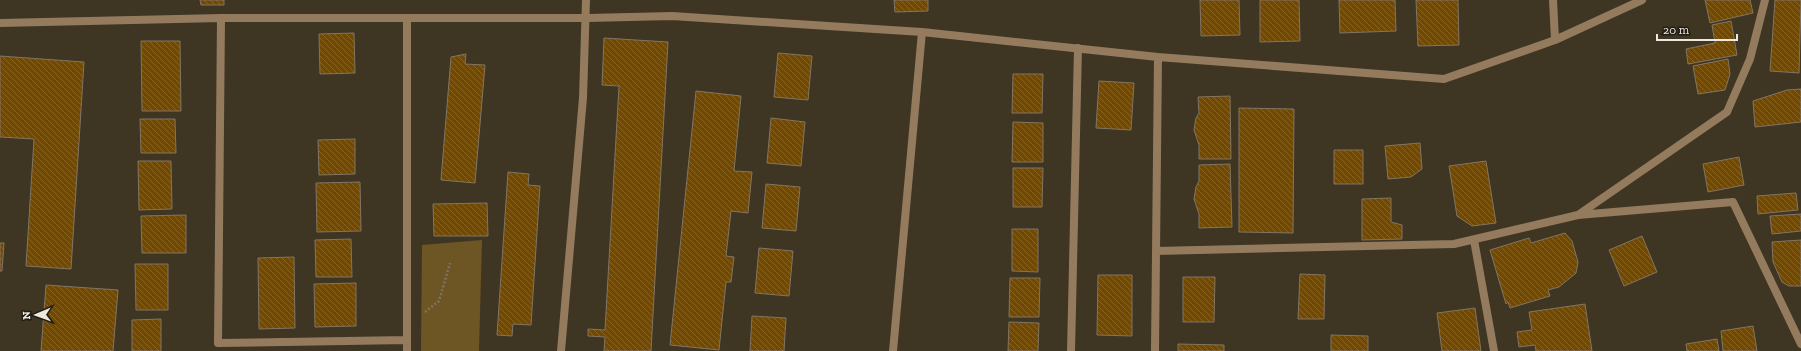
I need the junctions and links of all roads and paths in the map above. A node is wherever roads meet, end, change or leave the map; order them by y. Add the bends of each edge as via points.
1 (586, 0) edge
2 (1553, 0) edge
3 (1642, 0) edge
4 (1765, 0) edge
5 (221, 18) junction
6 (587, 18) junction
7 (407, 19) junction
8 (0, 23) edge
9 (922, 32) junction
10 (1555, 40) junction
11 (1078, 48) junction
12 (1158, 57) junction
13 (1578, 215) junction
14 (1474, 240) junction
15 (1156, 251) junction
16 (450, 263) dead end
17 (407, 315) junction
18 (407, 340) junction
19 (1801, 344) edge
20 (407, 351) edge
21 (561, 351) edge
22 (893, 351) edge
23 (1071, 351) edge
24 (1155, 351) edge
25 (1494, 351) edge

1 - 6 street
2 - 10 street
3 - 10 street
4 - 13 street via 1750,59 1727,112
5 - 7 street
5 - 8 street
5 - 18 street via 218,343
6 - 7 street
6 - 9 street via 672,16
6 - 21 street via 583,98
7 - 17 street
9 - 11 street
9 - 22 street
10 - 12 street via 1444,79
11 - 12 street
11 - 23 street
12 - 15 street
13 - 14 street
13 - 19 street via 1733,202
14 - 15 street via 1454,244
14 - 25 street
15 - 24 street
16 - 17 path via 439,301 421,315
17 - 18 street
18 - 20 street

